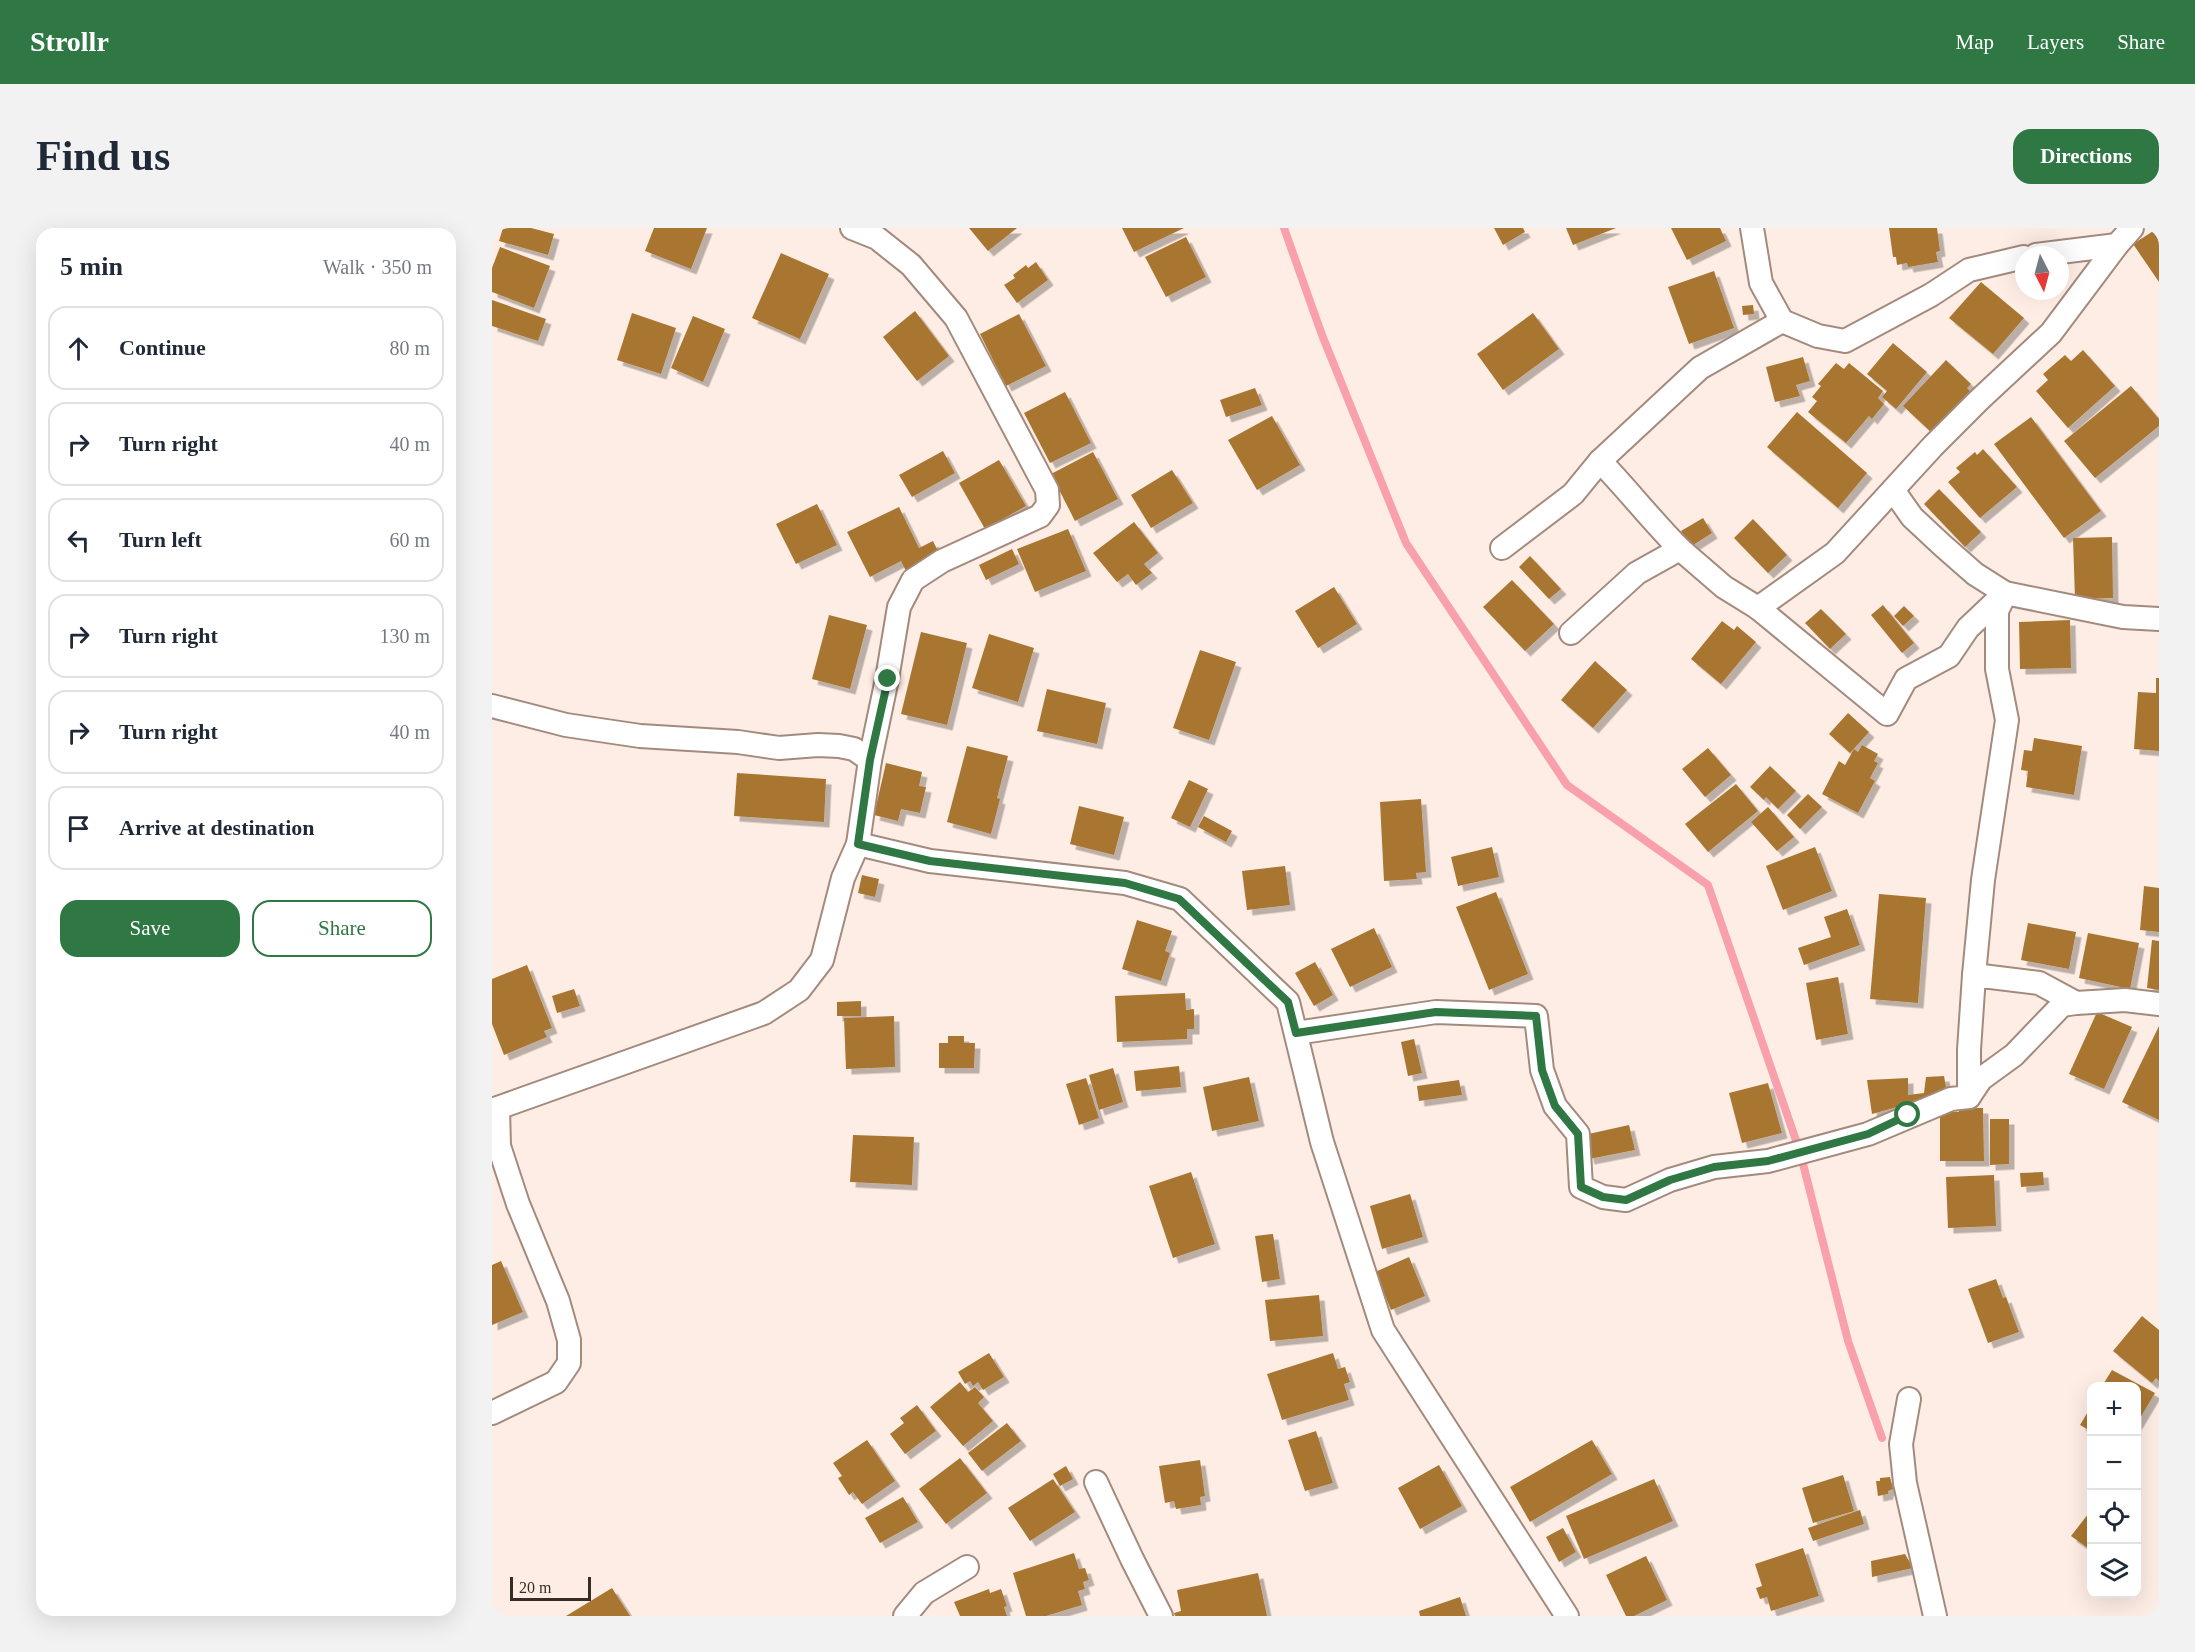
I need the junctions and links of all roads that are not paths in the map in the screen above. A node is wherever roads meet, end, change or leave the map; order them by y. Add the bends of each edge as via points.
1 (852, 228) edge
2 (1752, 228) edge
3 (2124, 236) edge
4 (2069, 248) edge
5 (2015, 259) edge
6 (1782, 321) junction
7 (1600, 461) junction
8 (1893, 490) junction
9 (1502, 548) dead end
10 (1680, 549) junction
11 (2005, 593) junction
12 (1758, 608) junction
13 (2159, 619) edge
14 (1571, 633) dead end
15 (492, 706) edge
16 (870, 760) junction
17 (858, 844) junction
18 (1974, 975) junction
19 (2076, 1003) junction
20 (2159, 1004) edge
21 (1296, 1033) junction
22 (1969, 1097) junction
23 (495, 1109) edge
24 (1909, 1399) dead end
25 (492, 1413) edge
26 (1096, 1482) dead end
27 (967, 1567) dead end
28 (905, 1616) edge
29 (1161, 1616) edge
30 (1567, 1616) edge
31 (1935, 1616) edge

1 - 16 street via 877,238 911,265 956,318 1047,490 1048,505 1040,516 1023,526 942,561 913,580 899,607
2 - 6 street via 1761,283
3 - 4 street
3 - 8 street via 2051,333 1979,400
5 - 6 street via 1968,270 1931,295 1845,341 1818,336
6 - 7 street via 1700,368
7 - 9 street via 1573,494
7 - 10 street
8 - 11 street via 1912,517 1942,545 1975,574
8 - 12 street via 1835,553
10 - 12 street via 1724,587
10 - 14 street via 1637,573
11 - 12 street via 1968,628 1949,656 1906,680 1887,714
11 - 13 street via 2123,616
11 - 18 street via 1997,611 1997,669 2007,720 1983,880
15 - 16 street via 566,725 640,736 779,748 839,746 854,749
16 - 17 street
17 - 21 street via 930,861 1125,883 1179,899 1288,1002
17 - 23 street via 843,878 822,960 799,990 764,1013
18 - 19 street via 2039,984
18 - 22 street
19 - 20 street via 2125,1000
19 - 22 street via 2062,1005 2014,1055 1981,1079
21 - 22 street via 1436,1012 1536,1016 1542,1070 1555,1106 1578,1134 1581,1187 1603,1197 1626,1200 1670,1180 1714,1167 1768,1161 1868,1134 1951,1099
21 - 30 street via 1322,1142 1383,1330
23 - 25 street via 499,1146 518,1204 558,1300 569,1340 569,1363 556,1382
24 - 31 street via 1900,1444
26 - 29 street
27 - 28 street via 924,1593

